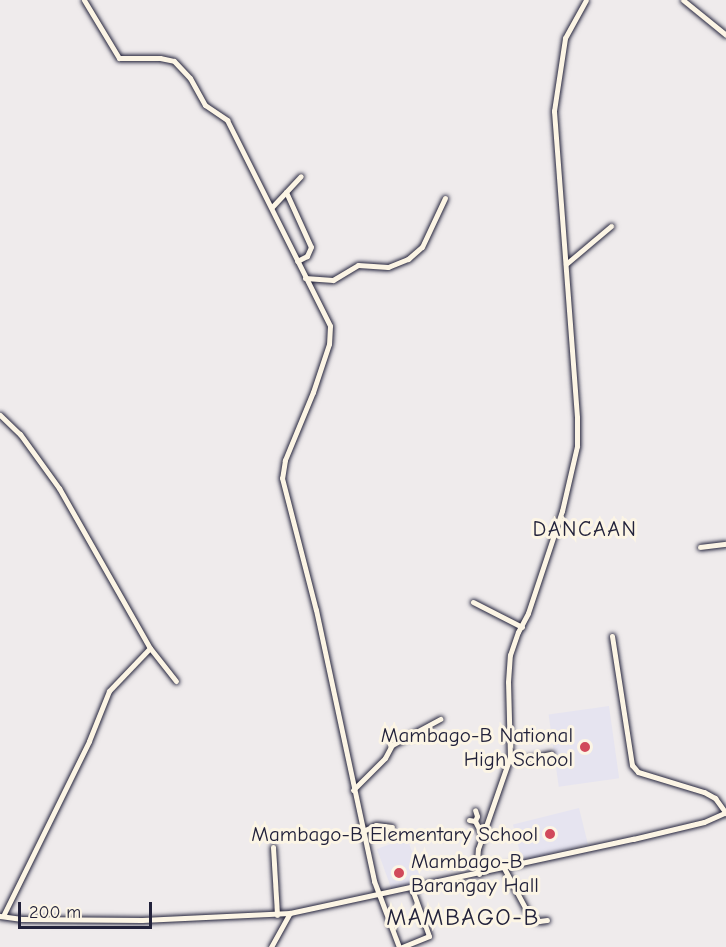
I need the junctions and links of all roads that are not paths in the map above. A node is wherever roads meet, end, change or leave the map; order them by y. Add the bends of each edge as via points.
1 (84, 0) edge
2 (586, 0) edge
3 (683, 0) edge
4 (726, 36) edge
5 (301, 176) dead end
6 (286, 192) junction
7 (445, 198) dead end
8 (272, 207) junction
9 (611, 226) dead end
10 (297, 261) junction
11 (566, 264) junction
12 (305, 278) junction
13 (0, 415) edge
14 (726, 544) edge
15 (700, 547) dead end
16 (473, 602) dead end
17 (522, 627) junction
18 (612, 636) dead end
19 (150, 648) junction
20 (176, 681) dead end
21 (436, 718) dead end
22 (551, 754) dead end
23 (510, 758) junction
24 (354, 790) junction
25 (476, 810) dead end
26 (726, 813) edge
27 (392, 827) dead end
28 (363, 831) junction
29 (482, 835) junction
30 (273, 847) dead end
31 (504, 868) junction
32 (479, 874) junction
33 (412, 889) junction
34 (379, 896) junction
35 (290, 913) junction
36 (278, 915) junction
37 (1, 916) edge
38 (547, 920) dead end
39 (271, 947) edge
40 (400, 947) edge

1 - 8 street via 119,58 167,58 180,65 205,105 227,120
2 - 11 street via 565,38 554,111
3 - 4 street
5 - 6 street
6 - 8 street
6 - 10 street via 311,247 307,256
7 - 12 street via 422,247 408,259 388,267 358,265 333,280
8 - 10 street
9 - 11 street
10 - 12 street
11 - 17 street via 577,446 562,511
12 - 24 street via 327,317 330,335 282,478 316,610
13 - 19 street via 20,434 59,488
14 - 15 street
16 - 17 street
17 - 23 street via 514,642 508,671
18 - 26 street via 632,765 638,772 704,792 715,798
19 - 20 street
19 - 37 street via 109,692 71,778
21 - 24 street via 392,745 385,758
22 - 23 street
23 - 29 street
24 - 28 street
25 - 29 street via 472,821
26 - 31 street via 690,826
27 - 28 street via 378,825
28 - 34 street
29 - 32 street via 477,855
30 - 36 street
31 - 32 street
31 - 38 street via 530,917
32 - 33 street
33 - 34 street
33 - 40 street via 429,936
34 - 35 street
34 - 40 street
35 - 36 street
35 - 39 street
36 - 37 street via 142,920

